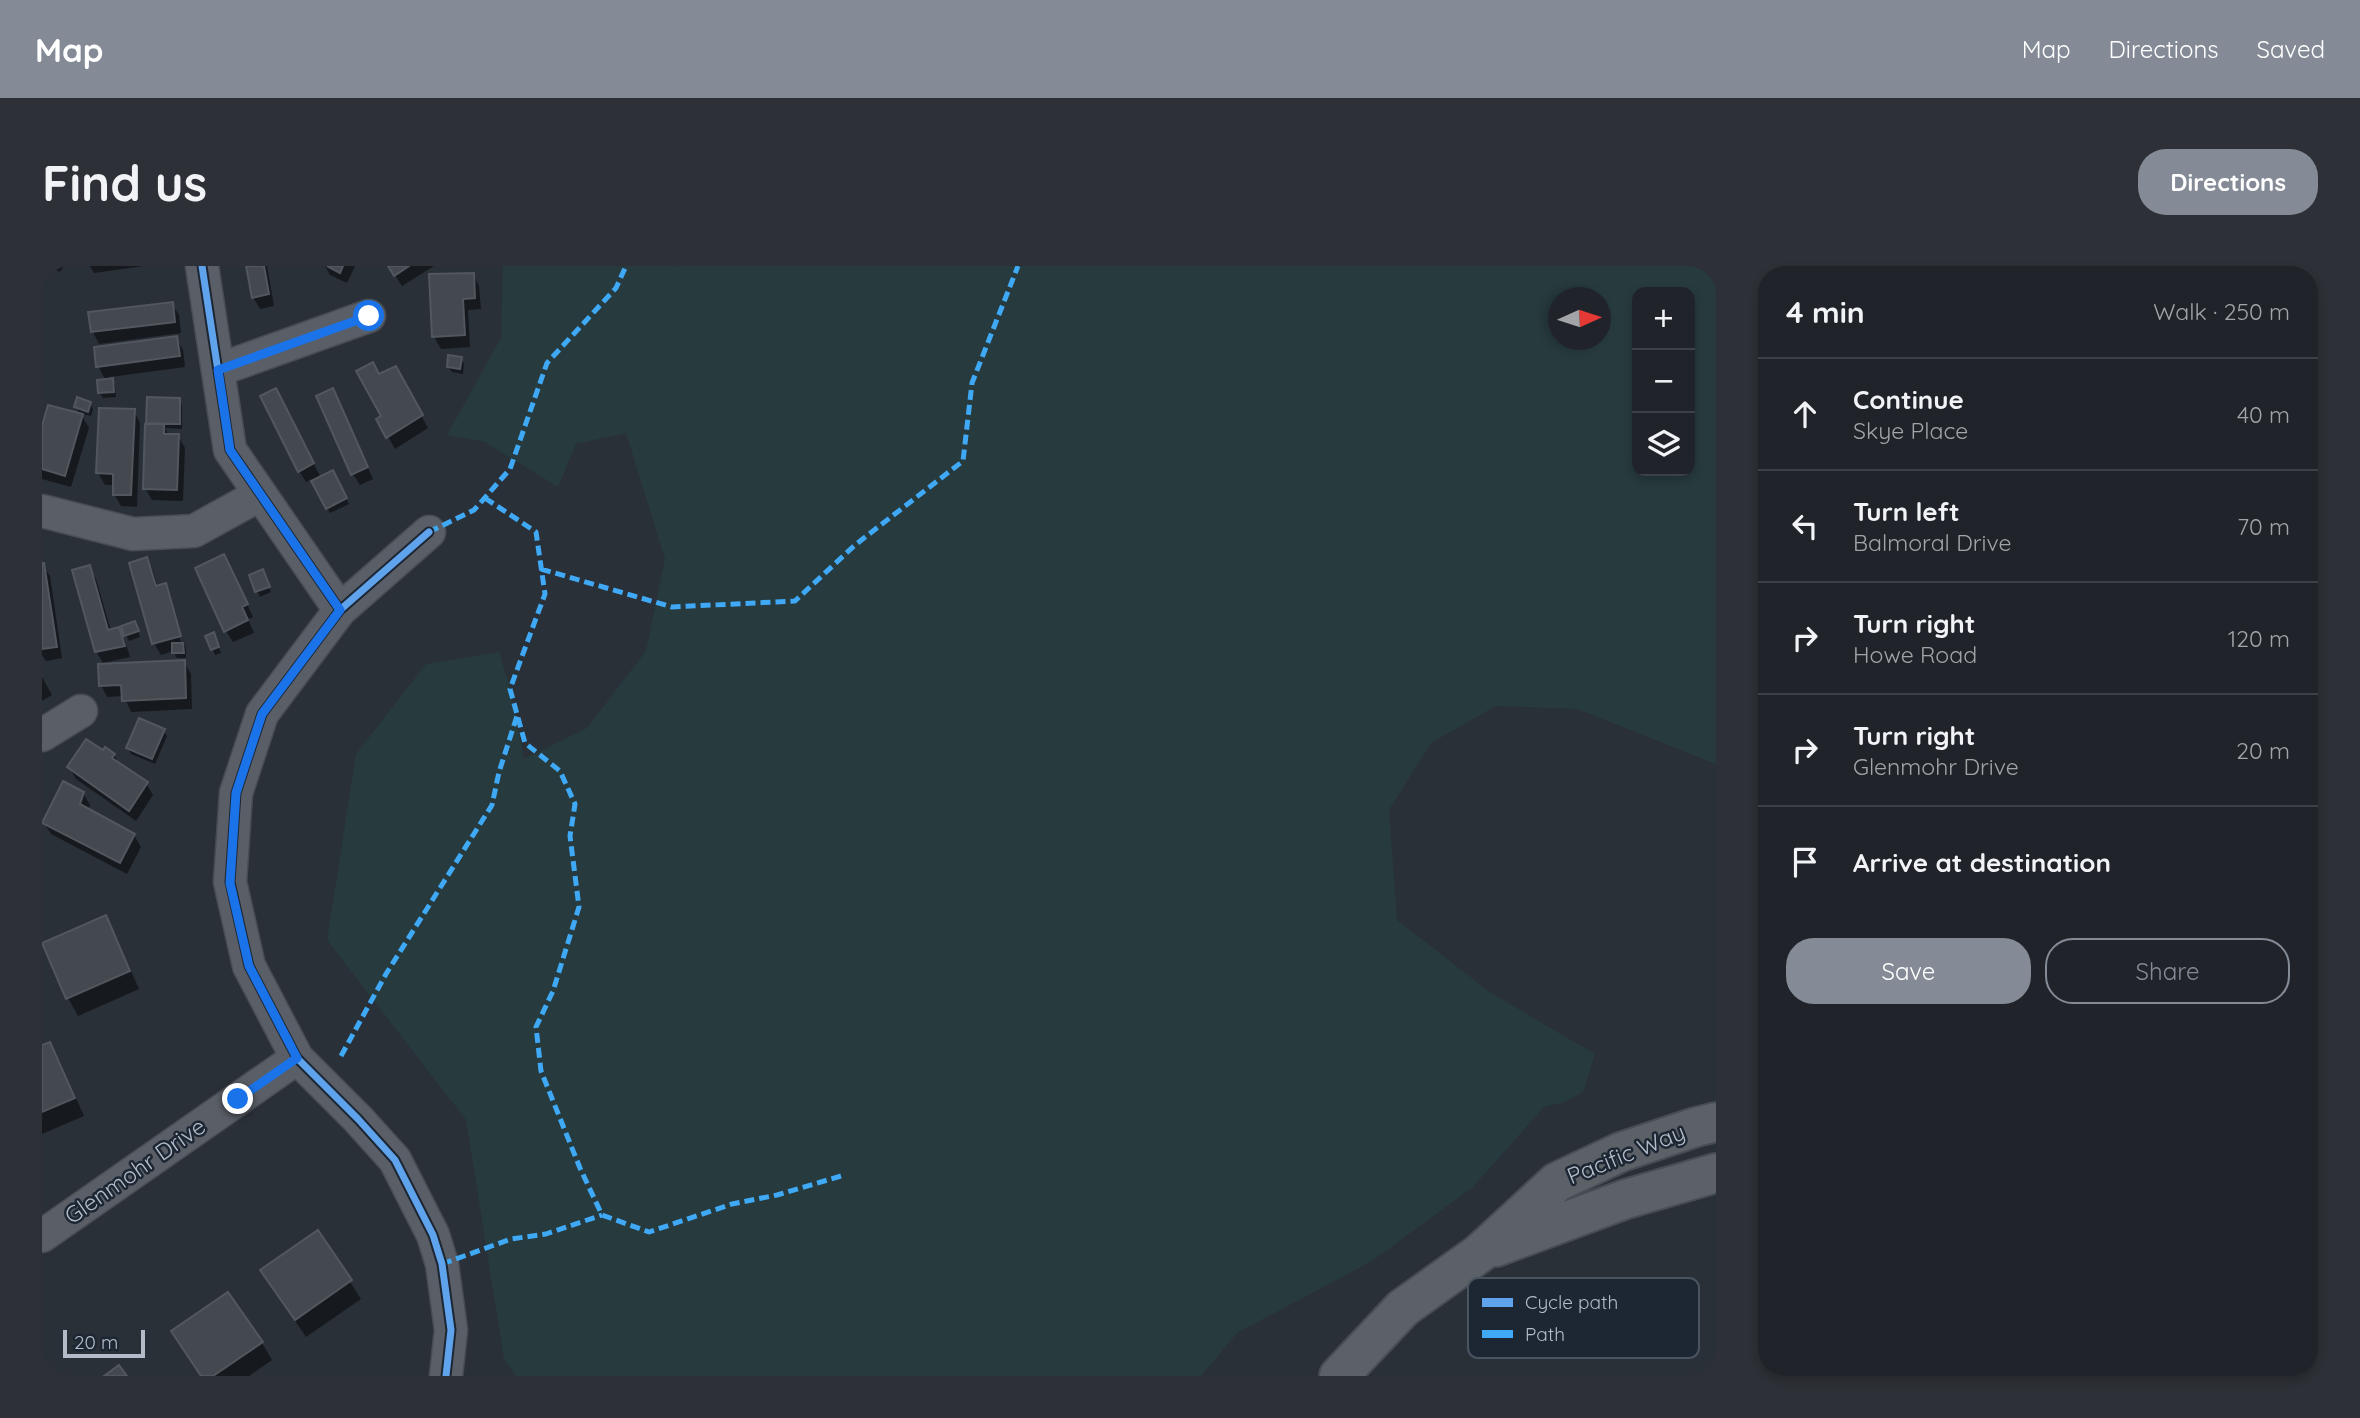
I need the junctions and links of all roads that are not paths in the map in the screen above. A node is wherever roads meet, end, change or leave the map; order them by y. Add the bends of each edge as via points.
1 (202, 266) edge
2 (369, 316) dead end
3 (218, 370) junction
4 (259, 495) junction
5 (42, 511) edge
6 (429, 532) dead end
7 (340, 610) junction
8 (81, 711) dead end
9 (42, 735) edge
10 (297, 1058) junction
11 (1706, 1125) edge
12 (1711, 1174) edge
13 (42, 1236) edge
14 (1480, 1253) junction
15 (446, 1376) edge
16 (1339, 1376) edge

1 - 3 street
2 - 3 street
3 - 4 street via 230,450
4 - 5 street via 194,531 133,534
4 - 7 street
6 - 7 street
7 - 10 street via 262,714 236,793 230,883 249,966
8 - 9 street
10 - 13 street, Glenmohr Drive
10 - 15 street via 395,1160 433,1235 442,1264 451,1331
11 - 12 main road
11 - 14 main road, Pacific Way via 1621,1152 1557,1182
12 - 14 main road, Pacific Way via 1626,1199
14 - 16 main road, Pacific Way via 1403,1308

